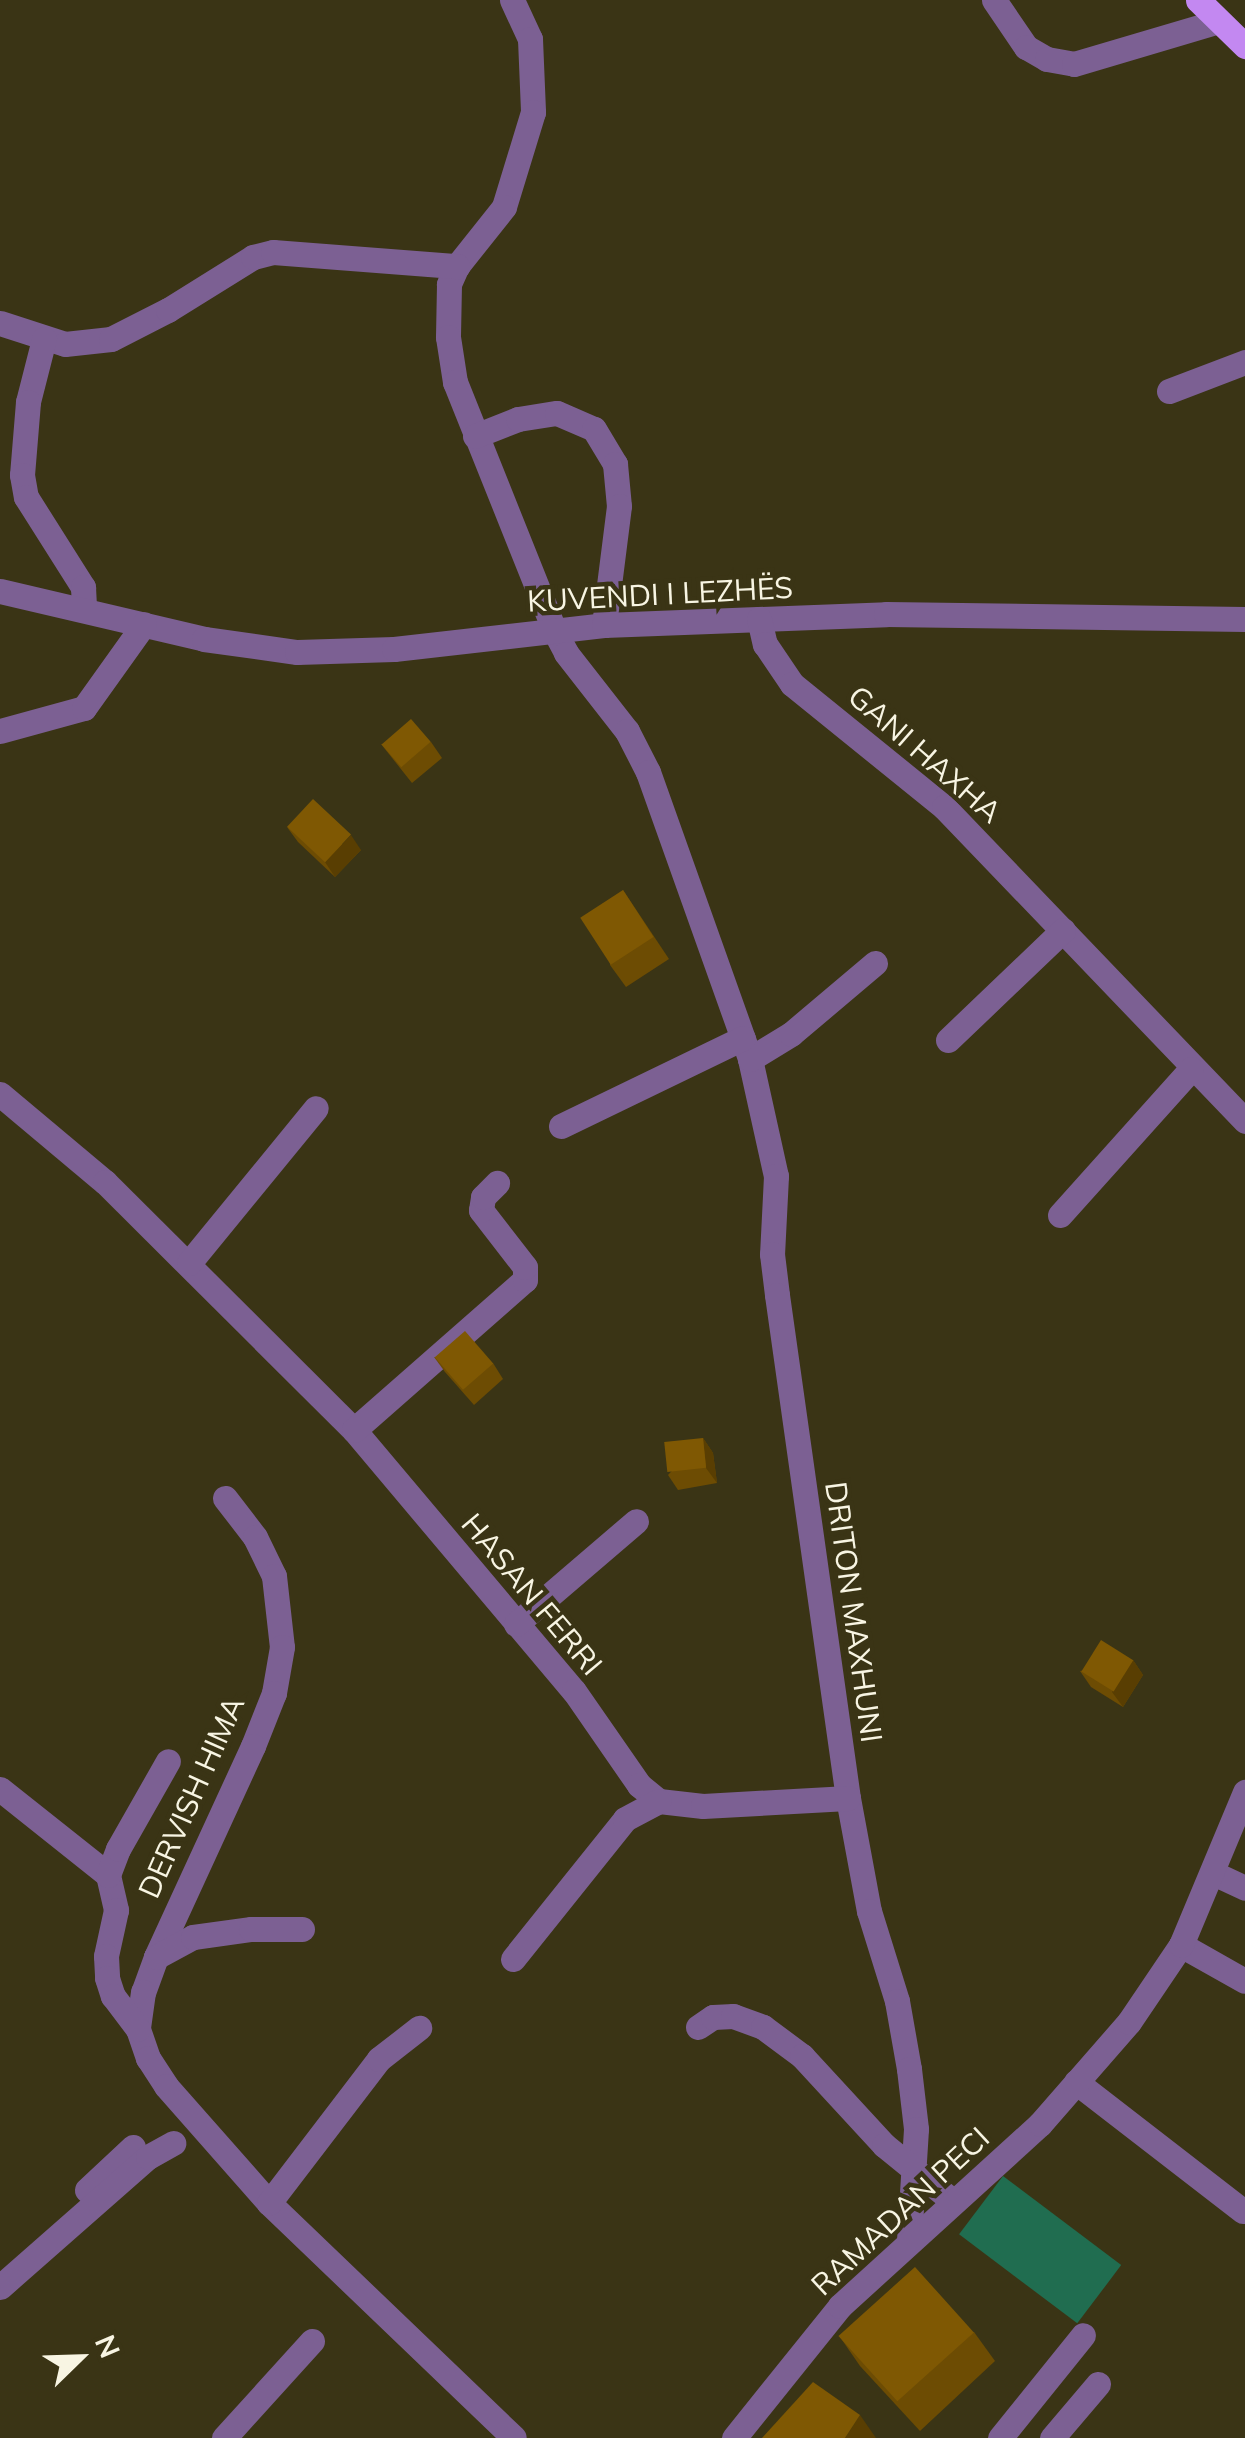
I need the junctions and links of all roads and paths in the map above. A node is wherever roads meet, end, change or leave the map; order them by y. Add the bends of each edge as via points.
1 (512, 0) edge
2 (994, 0) edge
3 (1198, 0) edge
4 (1219, 21) junction
5 (1245, 46) edge
6 (457, 266) junction
7 (0, 323) edge
8 (44, 340) junction
9 (1245, 362) edge
10 (1169, 391) dead end
11 (476, 436) junction
12 (0, 591) edge
13 (84, 608) junction
14 (759, 619) junction
15 (1245, 619) edge
16 (144, 624) junction
17 (604, 625) junction
18 (554, 630) junction
19 (0, 731) edge
20 (1062, 930) junction
21 (875, 963) dead end
22 (948, 1040) dead end
23 (746, 1048) junction
24 (1192, 1069) junction
25 (0, 1094) edge
26 (316, 1108) dead end
27 (1245, 1122) edge
28 (561, 1126) dead end
29 (497, 1183) dead end
30 (1060, 1215) dead end
31 (189, 1263) junction
32 (354, 1430) junction
33 (225, 1498) dead end
34 (636, 1521) dead end
35 (516, 1624) junction
36 (168, 1762) dead end
37 (0, 1789) edge
38 (1245, 1792) edge
39 (848, 1798) junction
40 (659, 1801) junction
41 (1213, 1873) junction
42 (108, 1875) junction
43 (1245, 1888) edge
44 (302, 1929) dead end
45 (1181, 1945) junction
46 (156, 1957) junction
47 (513, 1958) dead end
48 (1245, 1982) edge
49 (698, 2027) dead end
50 (419, 2028) dead end
51 (138, 2029) junction
52 (1076, 2082) junction
53 (173, 2142) dead end
54 (133, 2147) dead end
55 (916, 2170) junction
56 (954, 2202) junction
57 (268, 2203) junction
58 (1243, 2211) edge
59 (909, 2240) junction
60 (8, 2281) edge
61 (1084, 2334) dead end
62 (312, 2341) dead end
63 (1098, 2384) dead end
64 (224, 2438) edge
65 (514, 2438) edge
66 (734, 2438) edge
67 (1000, 2438) edge
68 (1052, 2438) edge

1 - 6 street via 530,38 534,70 528,138 504,206
2 - 4 street via 1026,47 1074,64
3 - 4 main road
4 - 5 main road
6 - 8 street via 273,252 253,257 111,339 87,345
6 - 11 street, DRITON MAXHUNI via 449,284 448,337 455,382
7 - 8 street
8 - 13 street via 28,402 22,475 26,497 83,587
9 - 10 street
11 - 17 street via 557,412 594,429 615,464 619,506
11 - 18 street, DRITON MAXHUNI
12 - 13 street, KUVENDI I LEZHËS
13 - 16 street, KUVENDI I LEZHËS
14 - 15 street, KUVENDI I LEZHËS
14 - 17 street, KUVENDI I LEZHËS
14 - 20 street, GANI HAXHA via 766,644 792,684 944,807
16 - 18 street, KUVENDI I LEZHËS via 297,652 394,649
16 - 19 street via 84,708
17 - 18 street, KUVENDI I LEZHËS
18 - 23 street, DRITON MAXHUNI via 627,730 648,772
20 - 22 street
20 - 24 street, GANI HAXHA
21 - 23 street via 790,1034
23 - 28 street
23 - 39 street, DRITON MAXHUNI via 776,1176 772,1254
24 - 27 street, GANI HAXHA
24 - 30 street
25 - 31 street, HASAN FERRI via 106,1182
26 - 31 street
29 - 32 street via 481,1210 525,1267 525,1280
31 - 32 street, HASAN FERRI
32 - 35 street, HASAN FERRI
33 - 46 street, DERVISH HIMA via 274,1576 282,1647 274,1694 253,1746
34 - 35 street
35 - 40 street, HASAN FERRI via 574,1691 639,1785
36 - 42 street, DERVISH HIMA
37 - 42 street, DERVISH HIMA
38 - 41 street, RAMADAN PECI
39 - 40 street via 747,1805
39 - 55 street, DRITON MAXHUNI via 909,2069
40 - 47 street via 625,1819
41 - 43 street
41 - 45 street, RAMADAN PECI
42 - 51 street, DERVISH HIMA via 116,1910 107,1978
44 - 46 street, DERVISH HIMA via 194,1937
45 - 48 street
45 - 52 street, RAMADAN PECI via 1129,2022
46 - 51 street, DERVISH HIMA
49 - 55 street via 713,2017 733,2016 763,2027 802,2056
50 - 57 street via 379,2059
51 - 57 street, DERVISH HIMA via 166,2086
52 - 56 street, RAMADAN PECI
52 - 58 street
53 - 60 street
54 - 60 street via 16,2258
55 - 56 street
55 - 59 street, DRITON MAXHUNI
56 - 59 street, RAMADAN PECI
57 - 65 street, DERVISH HIMA
59 - 66 street, RAMADAN PECI via 840,2306
61 - 67 street
62 - 64 street
63 - 68 street

